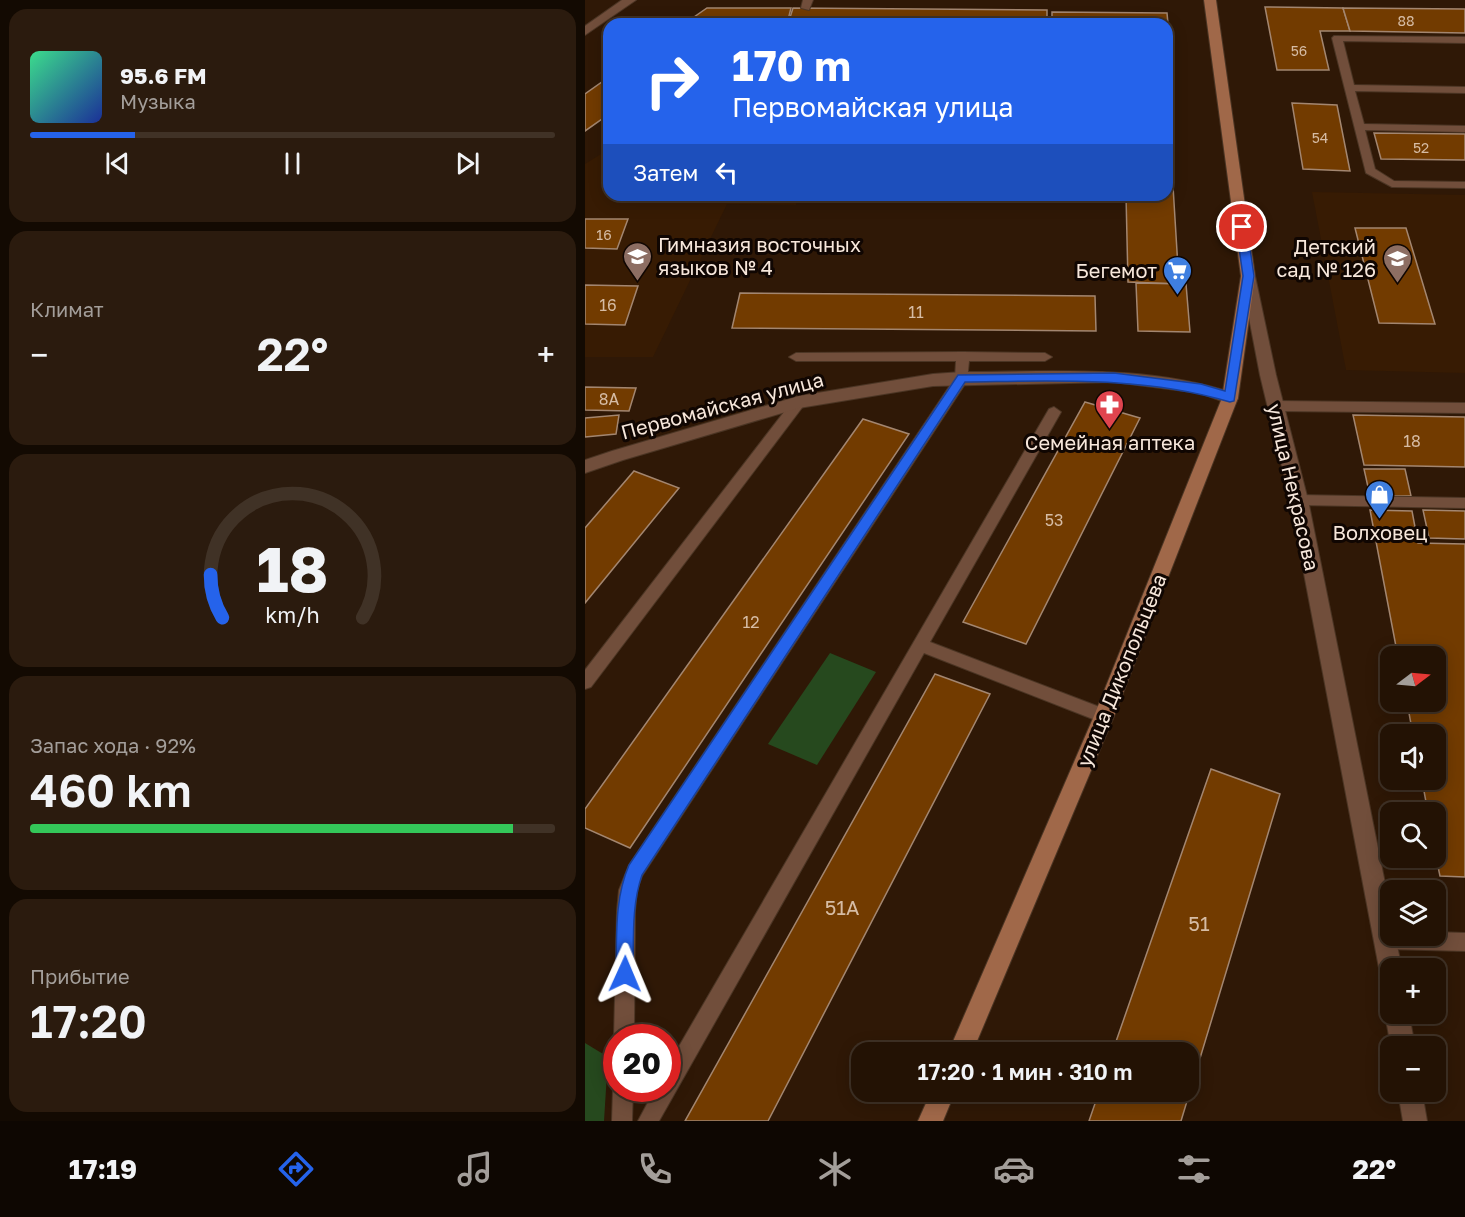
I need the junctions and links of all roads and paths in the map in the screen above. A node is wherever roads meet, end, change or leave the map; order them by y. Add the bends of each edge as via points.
1 (630, 0) edge
2 (1210, 0) edge
3 (604, 18) edge
4 (603, 19) edge
5 (585, 31) edge
6 (1465, 40) edge
7 (1349, 88) junction
8 (1465, 90) edge
9 (1358, 127) junction
10 (1465, 129) edge
11 (1465, 185) edge
12 (1248, 276) junction
13 (963, 356) junction
14 (796, 357) dead end
15 (1045, 357) dead end
16 (962, 378) junction
17 (1230, 398) junction
18 (799, 402) junction
19 (1276, 406) junction
20 (1465, 408) edge
21 (1054, 412) dead end
22 (585, 468) edge
23 (1299, 500) junction
24 (1465, 503) edge
25 (921, 645) junction
26 (585, 682) edge
27 (1104, 716) junction
28 (1380, 913) edge
29 (1446, 941) edge
30 (1465, 942) edge
31 (624, 1024) edge
32 (965, 1042) edge
33 (681, 1064) edge
34 (623, 1102) edge
35 (659, 1102) edge
36 (939, 1102) edge
37 (1412, 1102) edge
38 (622, 1121) edge
39 (648, 1121) edge
40 (930, 1121) edge
41 (1415, 1121) edge

1 - 3 street
2 - 12 main road, улица Некрасова
4 - 5 street
6 - 7 lane via 1337,38
7 - 8 lane
7 - 9 lane
9 - 10 lane
9 - 11 lane via 1370,171 1392,184
12 - 17 main road, улица Дикопольцева
12 - 19 street, улица Некрасова
13 - 14 lane
13 - 15 lane
13 - 16 lane
16 - 17 street, Первомайская улица via 1114,377 1201,388
16 - 18 street, Первомайская улица
16 - 31 lane via 635,871 626,911
17 - 27 main road, улица Дикопольцева
18 - 22 street, Первомайская улица
18 - 26 lane
19 - 20 lane
19 - 23 street, улица Некрасова
21 - 25 lane
23 - 24 lane
23 - 28 street, улица Некрасова
25 - 27 lane
25 - 33 lane
27 - 32 main road, улица Дикопольцева
29 - 30 lane
34 - 38 lane
35 - 39 lane
36 - 40 main road
37 - 41 street

